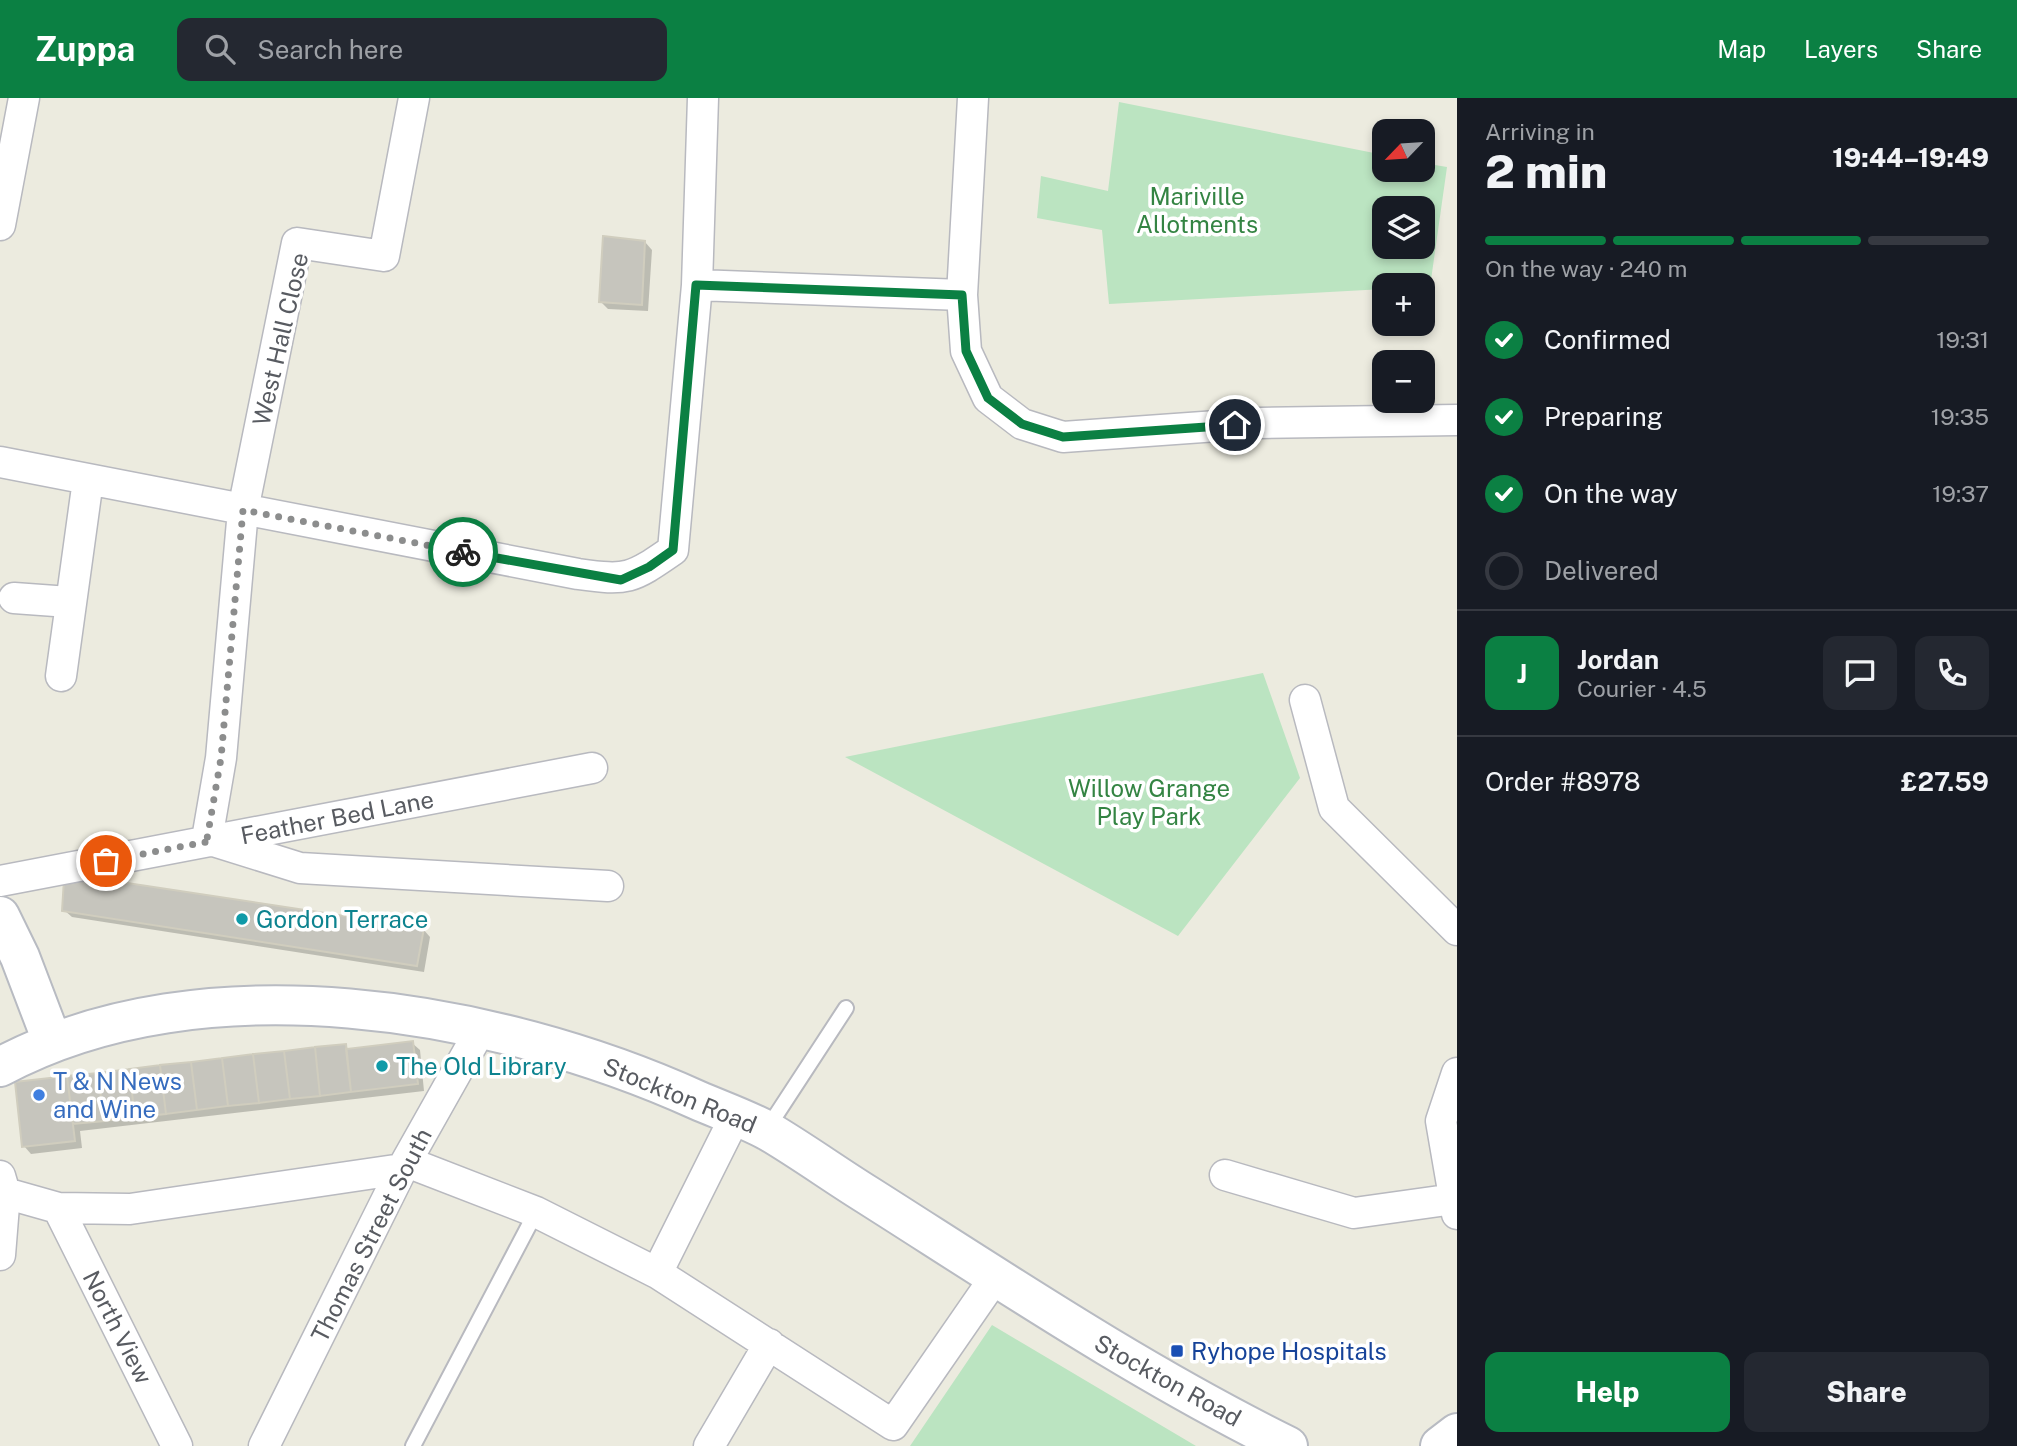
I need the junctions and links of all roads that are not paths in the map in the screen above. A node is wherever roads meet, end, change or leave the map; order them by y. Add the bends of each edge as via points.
1 (414, 98) edge
2 (703, 98) edge
3 (973, 98) edge
4 (15, 106) edge
5 (0, 225) edge
6 (696, 285) junction
7 (962, 295) junction
8 (1457, 420) edge
9 (0, 462) edge
10 (88, 480) junction
11 (243, 510) junction
12 (14, 598) dead end
13 (69, 602) junction
14 (61, 676) dead end
15 (1305, 699) dead end
16 (592, 768) dead end
17 (209, 840) junction
18 (0, 881) edge
19 (608, 886) dead end
20 (0, 916) edge
21 (1457, 930) edge
22 (846, 1008) dead end
23 (482, 1027) junction
24 (52, 1041) junction
25 (0, 1067) edge
26 (1457, 1073) edge
27 (750, 1124) junction
28 (404, 1166) junction
29 (1225, 1175) dead end
30 (2, 1184) edge
31 (1456, 1206) edge
32 (58, 1208) junction
33 (536, 1212) junction
34 (0, 1255) edge
35 (657, 1273) junction
36 (996, 1276) junction
37 (769, 1344) junction
38 (1457, 1433) edge
39 (177, 1446) edge
40 (264, 1446) edge
41 (413, 1446) edge
42 (709, 1446) edge
43 (1288, 1446) edge
44 (1440, 1446) edge

1 - 11 street, West Hall Close via 384,256 297,243
2 - 6 street
3 - 7 street
4 - 5 street
6 - 7 street
6 - 11 street via 673,550 649,567 621,580
7 - 8 street via 966,351 988,398 1022,424 1063,437 1259,423
9 - 10 street
10 - 11 street
10 - 13 street
11 - 17 street via 221,758
12 - 13 street
13 - 14 street
15 - 21 street via 1334,808
16 - 17 street, Feather Bed Lane
17 - 18 street, Feather Bed Lane
17 - 19 street via 300,868
20 - 24 main road
22 - 27 lane
23 - 24 main road, Stockton Road via 314,1005 197,1007 109,1023
23 - 27 main road, Stockton Road via 642,1075
23 - 28 street, Thomas Street South
24 - 25 main road, Stockton Road
26 - 31 street via 1441,1121
27 - 35 street
27 - 36 main road, Stockton Road
28 - 32 street via 130,1209
28 - 33 street
28 - 40 street, Thomas Street South
29 - 31 street via 1354,1213
30 - 32 street
30 - 34 street
32 - 39 street, North View
33 - 35 street
33 - 41 lane
35 - 37 street
36 - 37 street via 893,1425
36 - 43 main road, Stockton Road via 1093,1338
37 - 42 street
38 - 44 main road

